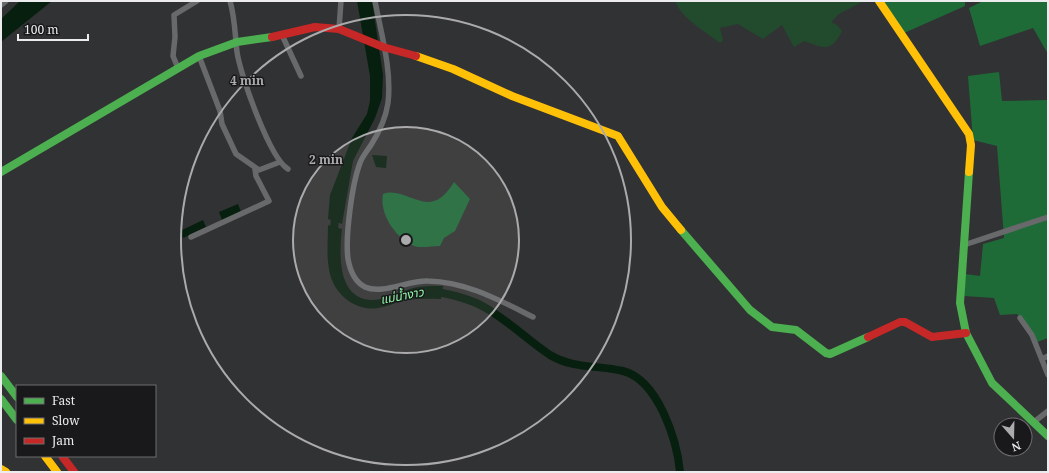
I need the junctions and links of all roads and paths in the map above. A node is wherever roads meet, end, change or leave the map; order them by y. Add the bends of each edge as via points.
1 (6, 1) edge
2 (197, 1) edge
3 (230, 1) edge
4 (341, 1) edge
5 (375, 1) edge
6 (879, 1) edge
7 (1, 5) edge
8 (339, 29) junction
9 (282, 35) junction
10 (237, 42) junction
11 (384, 48) junction
12 (199, 56) junction
13 (178, 68) junction
14 (301, 76) dead end
15 (280, 162) junction
16 (255, 168) junction
17 (288, 169) dead end
18 (1, 172) edge
19 (1048, 217) edge
20 (191, 237) dead end
21 (964, 245) junction
22 (533, 317) dead end
23 (1020, 318) dead end
24 (966, 333) junction
25 (1048, 356) edge
26 (1042, 359) junction
27 (1048, 375) edge
28 (1, 376) edge
29 (16, 396) edge
30 (1, 399) edge
31 (1048, 411) edge
32 (16, 419) edge
33 (1034, 422) junction
34 (1048, 436) edge
35 (46, 457) edge
36 (63, 457) edge
37 (1, 468) edge
38 (52, 468) edge
39 (6, 472) edge
40 (57, 472) edge
41 (74, 472) edge

1 - 7 street
2 - 13 street via 174,15 173,56
3 - 10 street
4 - 8 street
5 - 11 street
6 - 21 main road via 969,134 971,145
8 - 9 main road via 315,27
8 - 11 main road
9 - 10 main road
9 - 14 street
10 - 12 main road
10 - 15 street via 237,53 248,91
11 - 22 street via 388,105 376,135 361,161 352,203 348,258 356,280 373,289 428,281 457,284 487,294
11 - 24 main road via 452,69 512,96 618,136 662,207 750,310 772,327 796,330 830,354 900,322 905,322 932,337
12 - 13 main road
12 - 16 street via 220,111 222,124 236,154
13 - 18 main road
15 - 16 street via 263,170
15 - 17 street
16 - 20 street via 256,176 269,201
19 - 21 street
21 - 24 main road via 960,304
23 - 26 street via 1032,335
24 - 33 main road via 992,384
25 - 26 street
26 - 27 street
28 - 29 main road
30 - 32 main road
31 - 33 street
33 - 34 main road
35 - 38 main road
36 - 41 main road
37 - 39 main road
38 - 40 main road

